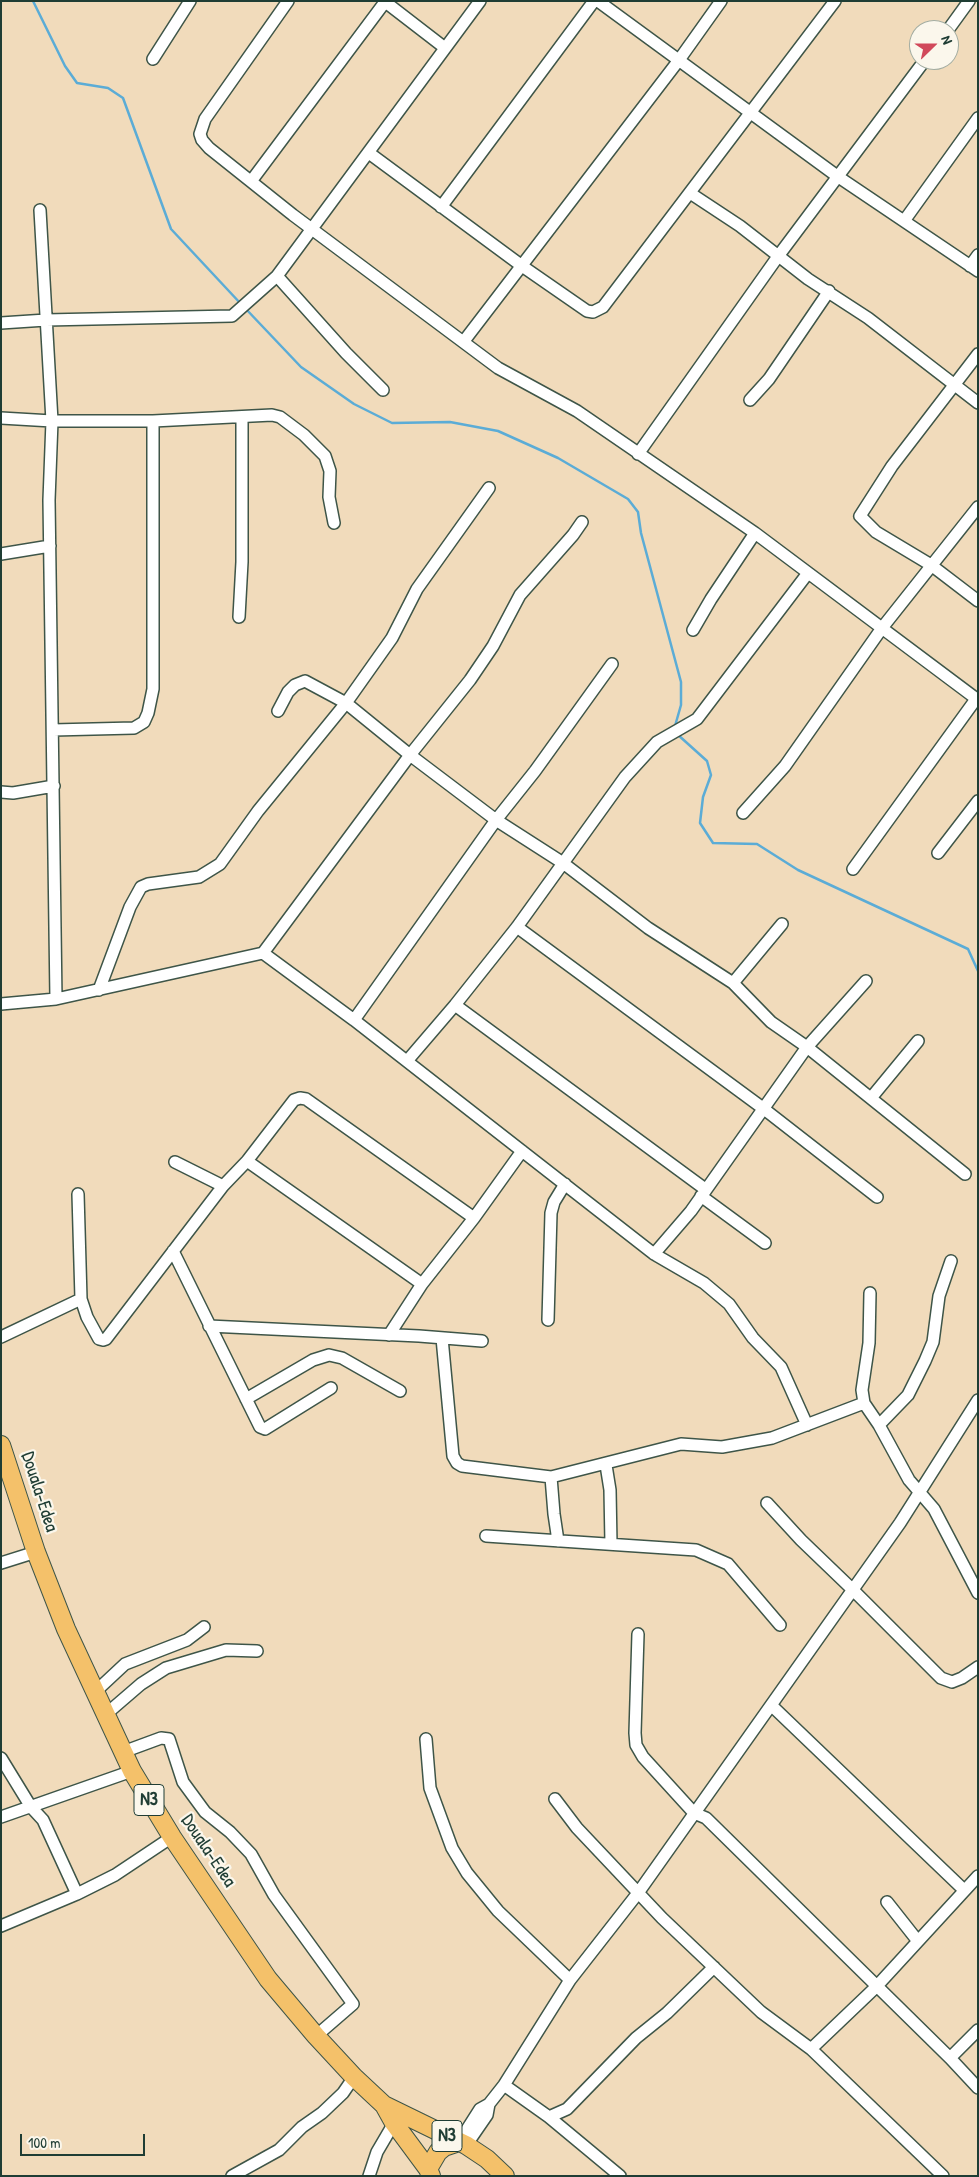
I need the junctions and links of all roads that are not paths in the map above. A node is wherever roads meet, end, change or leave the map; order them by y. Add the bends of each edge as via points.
1 (190, 1) edge
2 (288, 1) edge
3 (480, 1) edge
4 (594, 1) edge
5 (598, 1) edge
6 (721, 1) edge
7 (835, 1) edge
8 (969, 1) edge
9 (389, 3) edge
10 (955, 20) edge
11 (445, 48) junction
12 (152, 59) dead end
13 (679, 60) junction
14 (917, 70) edge
15 (751, 113) junction
16 (978, 118) edge
17 (369, 153) junction
18 (837, 176) junction
19 (252, 180) junction
20 (690, 193) junction
21 (441, 207) junction
22 (40, 210) dead end
23 (904, 221) junction
24 (312, 228) junction
25 (779, 255) junction
26 (978, 255) edge
27 (522, 266) junction
28 (974, 269) edge
29 (277, 276) junction
30 (829, 291) junction
31 (46, 320) junction
32 (1, 324) edge
33 (464, 342) junction
34 (978, 354) edge
35 (953, 386) junction
36 (383, 390) dead end
37 (750, 400) dead end
38 (978, 403) edge
39 (1, 418) edge
40 (242, 418) junction
41 (52, 421) junction
42 (153, 421) junction
43 (638, 454) junction
44 (489, 488) dead end
45 (978, 507) edge
46 (582, 522) dead end
47 (334, 523) dead end
48 (755, 533) junction
49 (50, 546) junction
50 (1, 554) edge
51 (931, 565) junction
52 (808, 572) junction
53 (978, 602) edge
54 (239, 617) dead end
55 (882, 628) junction
56 (693, 630) dead end
57 (612, 664) dead end
58 (977, 699) edge
59 (346, 703) junction
60 (278, 711) dead end
61 (53, 730) junction
62 (410, 755) junction
63 (54, 786) junction
64 (1, 792) edge
65 (978, 801) edge
66 (743, 813) dead end
67 (496, 820) junction
68 (938, 853) dead end
69 (563, 863) junction
70 (853, 869) dead end
71 (782, 924) dead end
72 (517, 926) junction
73 (263, 953) junction
74 (866, 981) dead end
75 (733, 983) junction
76 (100, 990) junction
77 (56, 999) junction
78 (1, 1004) edge
79 (456, 1005) junction
80 (354, 1020) junction
81 (918, 1041) dead end
82 (807, 1047) junction
83 (408, 1061) junction
84 (871, 1098) junction
85 (764, 1108) junction
86 (522, 1151) junction
87 (247, 1160) junction
88 (174, 1162) dead end
89 (965, 1174) dead end
90 (565, 1184) junction
91 (223, 1186) junction
92 (703, 1193) junction
93 (78, 1194) dead end
94 (877, 1196) dead end
95 (474, 1218) junction
96 (765, 1243) dead end
97 (173, 1250) junction
98 (654, 1254) junction
99 (951, 1261) dead end
100 (422, 1284) junction
101 (870, 1293) dead end
102 (81, 1299) junction
103 (548, 1320) dead end
104 (209, 1326) junction
105 (389, 1334) junction
106 (1, 1338) edge
107 (442, 1338) junction
108 (482, 1341) dead end
109 (331, 1388) dead end
110 (400, 1390) dead end
111 (246, 1399) junction
112 (978, 1400) edge
113 (864, 1403) junction
114 (807, 1425) junction
115 (879, 1425) junction
116 (1, 1445) edge
117 (606, 1464) junction
118 (552, 1478) junction
119 (921, 1492) junction
120 (767, 1503) dead end
121 (486, 1536) dead end
122 (558, 1541) junction
123 (612, 1544) junction
124 (36, 1552) junction
125 (1, 1563) edge
126 (853, 1590) junction
127 (978, 1593) edge
128 (780, 1625) dead end
129 (204, 1627) dead end
130 (638, 1634) dead end
131 (257, 1651) dead end
132 (978, 1667) edge
133 (95, 1692) junction
134 (771, 1705) junction
135 (105, 1715) junction
136 (426, 1739) dead end
137 (123, 1752) junction
138 (1, 1758) edge
139 (132, 1771) junction
140 (554, 1799) dead end
141 (31, 1807) junction
142 (694, 1813) junction
143 (1, 1817) edge
144 (172, 1837) junction
145 (978, 1876) edge
146 (964, 1890) junction
147 (638, 1893) junction
148 (77, 1894) junction
149 (887, 1902) dead end
150 (1, 1926) edge
151 (917, 1940) junction
152 (714, 1967) junction
153 (570, 1980) junction
154 (876, 1987) junction
155 (978, 2030) edge
156 (316, 2036) junction
157 (811, 2049) junction
158 (950, 2058) junction
159 (354, 2077) junction
160 (504, 2085) junction
161 (978, 2088) edge
162 (384, 2104) junction
163 (549, 2117) junction
164 (394, 2123) junction
165 (462, 2143) junction
166 (429, 2172) edge
167 (232, 2176) edge
168 (369, 2176) edge
169 (506, 2176) edge
170 (620, 2176) edge
171 (943, 2176) edge

1 - 12 street
2 - 19 street via 201,129 202,140 209,148
3 - 11 street
4 - 21 street
5 - 13 street
6 - 13 street
7 - 15 street
8 - 10 street
9 - 11 street
9 - 19 street
11 - 17 street
13 - 15 street
13 - 27 street
14 - 18 street
15 - 18 street
15 - 20 street
16 - 23 street
17 - 21 street
17 - 24 street
18 - 23 street
18 - 25 street
19 - 24 street
20 - 25 street
20 - 27 street via 598,311 587,311
21 - 27 street
22 - 31 street
23 - 28 street
24 - 29 street
24 - 33 street
25 - 30 street via 808,279
25 - 43 street
26 - 28 street
27 - 33 street
29 - 31 street via 232,316
29 - 36 street
30 - 35 street
30 - 37 street via 769,379
31 - 32 street
31 - 41 street
33 - 43 street via 498,368 578,411
34 - 35 street
35 - 38 street
35 - 51 street via 892,466 860,516 876,532
39 - 41 street
40 - 42 street
40 - 47 street via 280,417 325,456 330,472 329,497
40 - 54 street
41 - 42 street
41 - 49 street
42 - 61 street via 153,688 148,713 144,722 134,728
43 - 48 street
44 - 59 street via 417,589 392,638
45 - 51 street
46 - 62 street via 520,595 470,680
48 - 52 street
48 - 56 street
49 - 50 street
49 - 61 street
51 - 53 street
51 - 55 street
52 - 55 street
52 - 69 street via 697,719 658,742 625,777
55 - 58 street
55 - 66 street via 785,766
57 - 67 street via 536,771
58 - 70 street
59 - 60 street via 305,682 288,692
59 - 62 street
59 - 76 street via 220,864 199,877 141,887 130,906
61 - 63 street
62 - 67 street
62 - 73 street
63 - 64 street
63 - 77 street
65 - 68 street
67 - 69 street
67 - 80 street
69 - 72 street
69 - 75 street via 648,928
71 - 75 street
72 - 79 street
72 - 85 street
73 - 76 street
73 - 80 street
74 - 82 street
75 - 82 street via 771,1022
76 - 77 street
77 - 78 street
79 - 83 street
79 - 92 street
80 - 83 street
81 - 84 street
82 - 84 street
82 - 85 street
83 - 86 street
84 - 89 street
85 - 92 street
85 - 94 street
86 - 90 street
86 - 95 street
87 - 91 street
87 - 95 street via 294,1100 306,1099
87 - 100 street
88 - 91 street
90 - 98 street
90 - 103 street via 551,1213
91 - 97 street
92 - 96 street
92 - 98 street
93 - 102 street
95 - 100 street
97 - 102 street via 106,1339 99,1339
97 - 104 street
98 - 114 street via 704,1283 736,1312 753,1338 781,1367
99 - 115 street via 940,1296 933,1342 925,1361 908,1395
100 - 105 street
101 - 113 street via 869,1343 862,1390
102 - 106 street
104 - 105 street
104 - 111 street
105 - 107 street
107 - 108 street
107 - 118 street via 454,1460 462,1466
109 - 111 street via 262,1429
110 - 111 street via 342,1358 329,1355 313,1360
112 - 119 street
113 - 114 street
113 - 115 street
114 - 117 street via 772,1438 722,1448 681,1444
115 - 119 street via 909,1480
116 - 124 highway, Douala-Edea / N3
117 - 118 street
117 - 123 street
118 - 122 street
119 - 126 street
119 - 127 street via 934,1509
120 - 126 street
121 - 122 street
122 - 123 street
123 - 128 street via 696,1550 728,1564
124 - 125 street
124 - 133 highway, Douala-Edea / N3
126 - 132 street via 941,1678 952,1682
126 - 134 street
129 - 133 street via 187,1640 125,1664
130 - 142 street via 636,1745 642,1757
131 - 135 street via 226,1650 166,1668
133 - 135 highway, Douala-Edea / N3
134 - 142 street
134 - 146 street
135 - 137 highway, Douala-Edea / N3
136 - 153 street via 430,1788 452,1848 462,1865 498,1911
137 - 139 highway, Douala-Edea / N3
137 - 156 street via 161,1738 169,1739 184,1782 205,1812 251,1854 274,1895 353,2004
138 - 141 street
139 - 141 street
139 - 144 highway, Douala-Edea / N3
140 - 147 street
141 - 143 street
141 - 148 street via 43,1820
142 - 147 street
142 - 154 street via 706,1818
144 - 148 street via 115,1875
144 - 156 highway, Douala-Edea / N3 via 268,1979
145 - 146 street
146 - 151 street
147 - 152 street
147 - 153 street
148 - 150 street
149 - 151 street
151 - 154 street
152 - 157 street via 761,2012
152 - 163 street via 636,2038 567,2109
153 - 160 street
154 - 157 street
154 - 158 street
155 - 158 street
156 - 159 highway, Douala-Edea / N3
157 - 171 street
158 - 161 street
159 - 162 highway, Douala-Edea / N3
159 - 167 street via 344,2092 279,2150
160 - 163 street
160 - 165 street via 489,2104 480,2109
162 - 164 highway, Douala-Edea / N3
162 - 165 highway, Douala-Edea / N3
163 - 170 street
164 - 166 highway, Douala-Edea / N3
164 - 168 street via 377,2152
165 - 166 highway via 444,2147 438,2152
165 - 169 highway, Douala-Edea / N3

